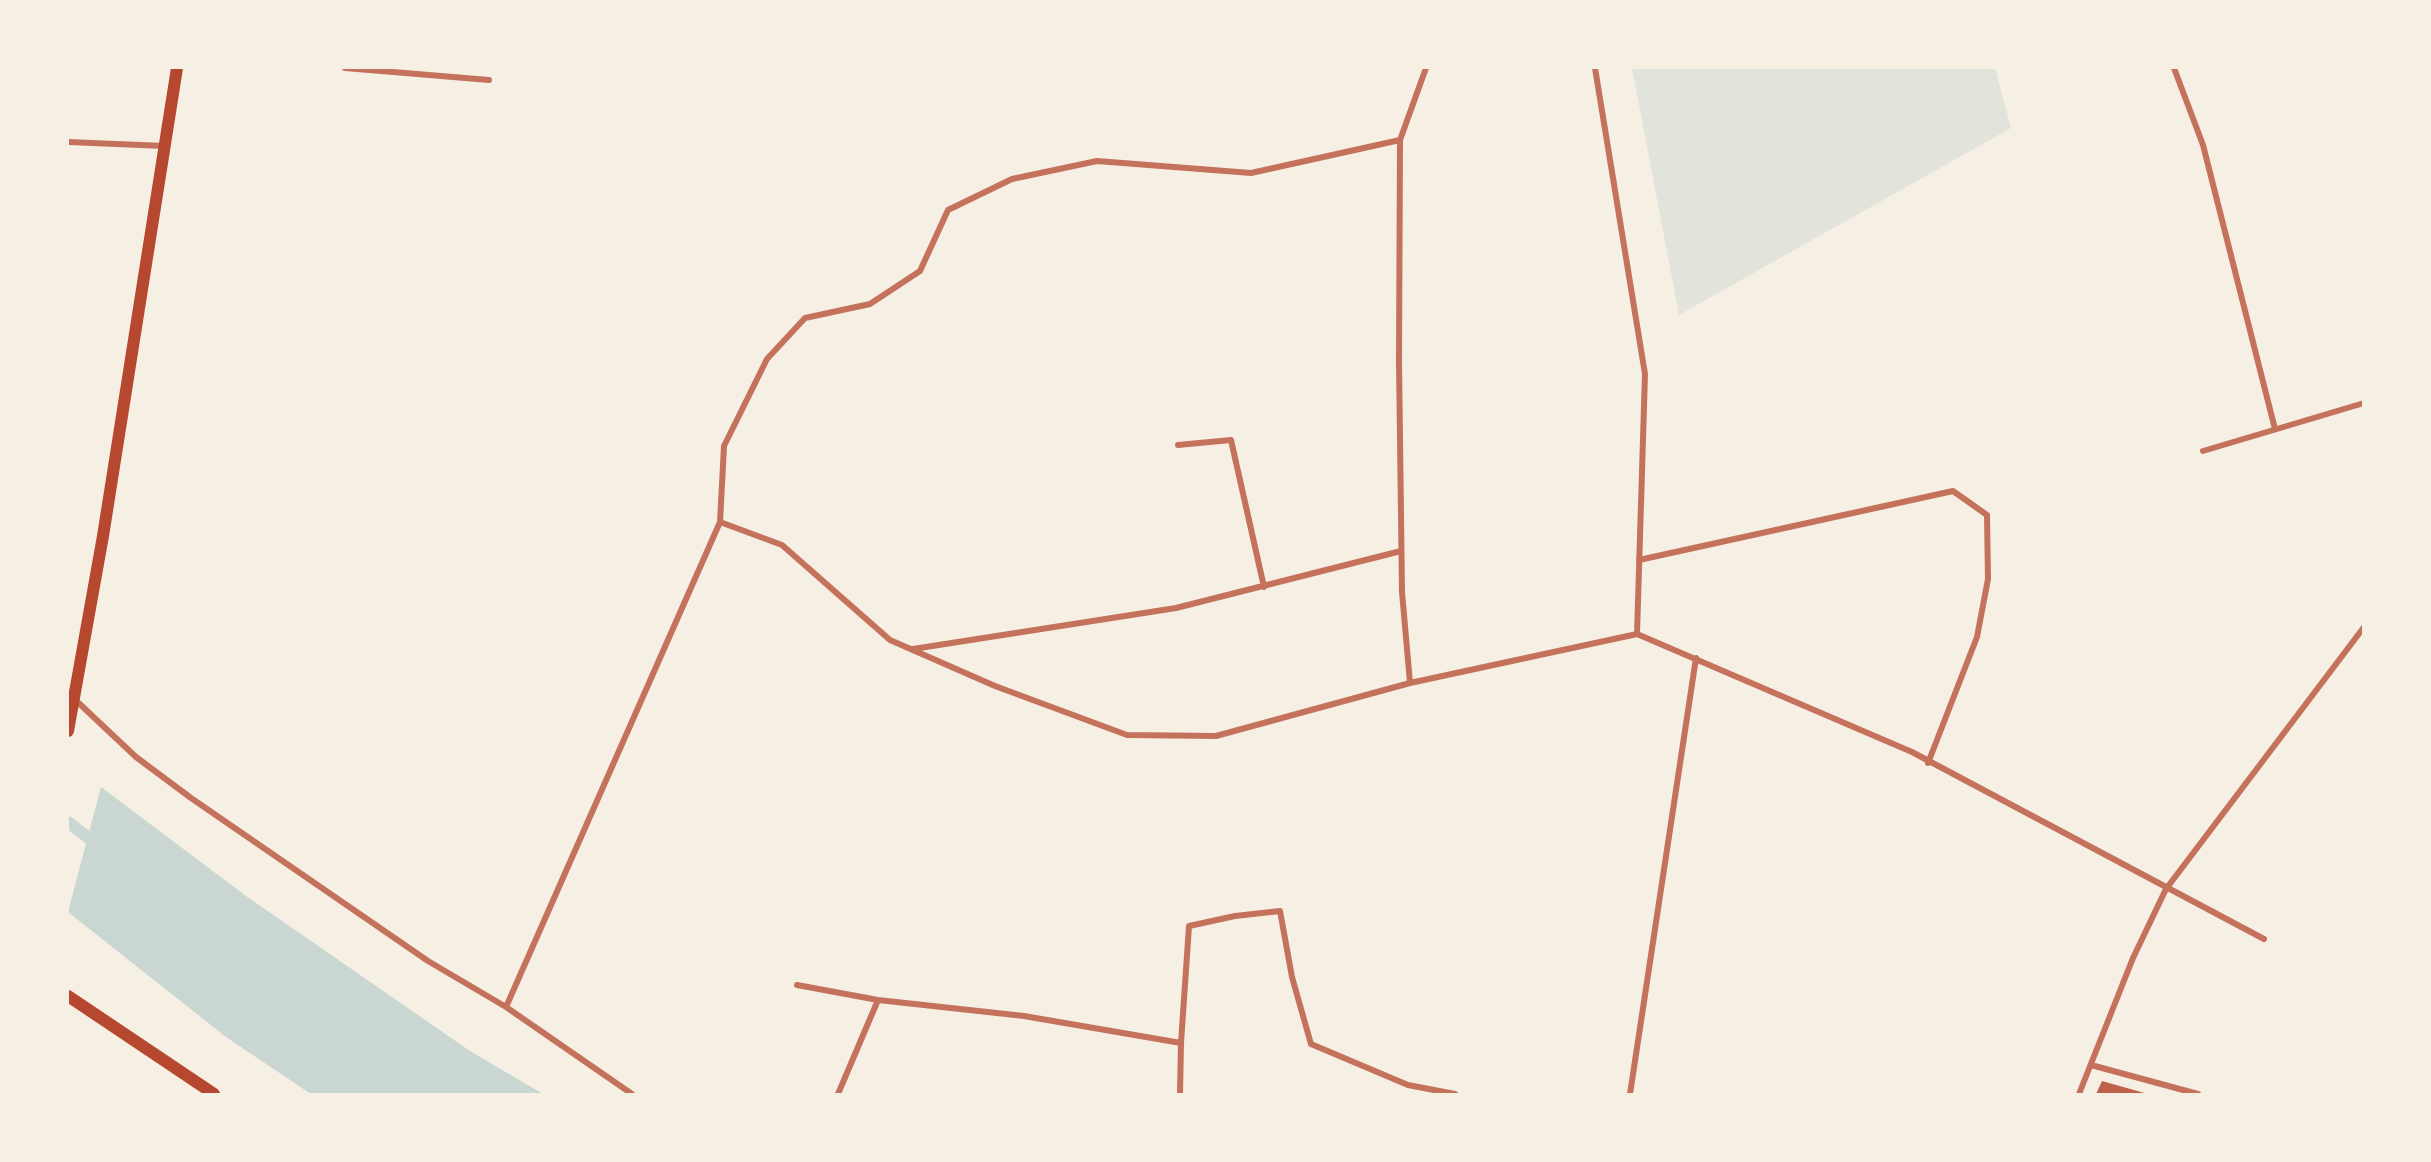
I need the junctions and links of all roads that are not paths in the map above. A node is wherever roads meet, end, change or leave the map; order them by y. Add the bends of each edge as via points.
1 (177, 68) edge
2 (345, 68) edge
3 (1426, 68) edge
4 (1595, 68) edge
5 (2174, 68) edge
6 (489, 80) dead end
7 (1400, 140) junction
8 (68, 142) edge
9 (165, 146) junction
10 (2364, 403) edge
11 (2275, 429) junction
12 (1178, 445) dead end
13 (2203, 451) dead end
14 (720, 522) junction
15 (1401, 551) junction
16 (1639, 560) junction
17 (1264, 587) junction
18 (2364, 627) edge
19 (1637, 634) junction
20 (912, 649) junction
21 (1696, 658) junction
22 (1410, 683) junction
23 (71, 696) edge
24 (68, 730) edge
25 (1928, 763) junction
26 (2166, 889) junction
27 (2264, 939) dead end
28 (797, 985) dead end
29 (68, 996) edge
30 (878, 1000) junction
31 (506, 1007) junction
32 (1181, 1043) junction
33 (2091, 1065) junction
34 (214, 1095) edge
35 (632, 1095) edge
36 (838, 1095) edge
37 (1180, 1095) edge
38 (1455, 1095) edge
39 (1630, 1095) edge
40 (2079, 1095) edge
41 (2198, 1095) edge

1 - 9 main road
2 - 6 street
3 - 7 street
4 - 16 street via 1645,374
5 - 11 street via 2203,145
7 - 14 street via 1251,173 1097,160 1012,179 948,210 921,271 870,304 805,318 767,359 724,446
7 - 15 street
8 - 9 street
9 - 23 main road
10 - 11 street
11 - 13 street
12 - 17 street via 1232,440
14 - 20 street via 782,545 890,640
14 - 31 street
15 - 17 street
15 - 22 street
16 - 19 street
16 - 25 street via 1953,491 1987,515 1988,579 1977,637
17 - 20 street via 1176,608
18 - 26 street
19 - 21 street
19 - 22 street
20 - 22 street via 995,686 1127,735 1216,736
21 - 25 street via 1912,752
21 - 39 street
23 - 24 main road
23 - 31 street via 136,757 191,798 428,960
25 - 26 street
26 - 27 street
26 - 33 street via 2133,958
28 - 30 street
29 - 34 main road
30 - 32 street via 1024,1016
30 - 36 street
31 - 35 street
32 - 37 street
32 - 38 street via 1189,926 1280,911 1311,1044 1408,1085
33 - 40 street
33 - 41 street

